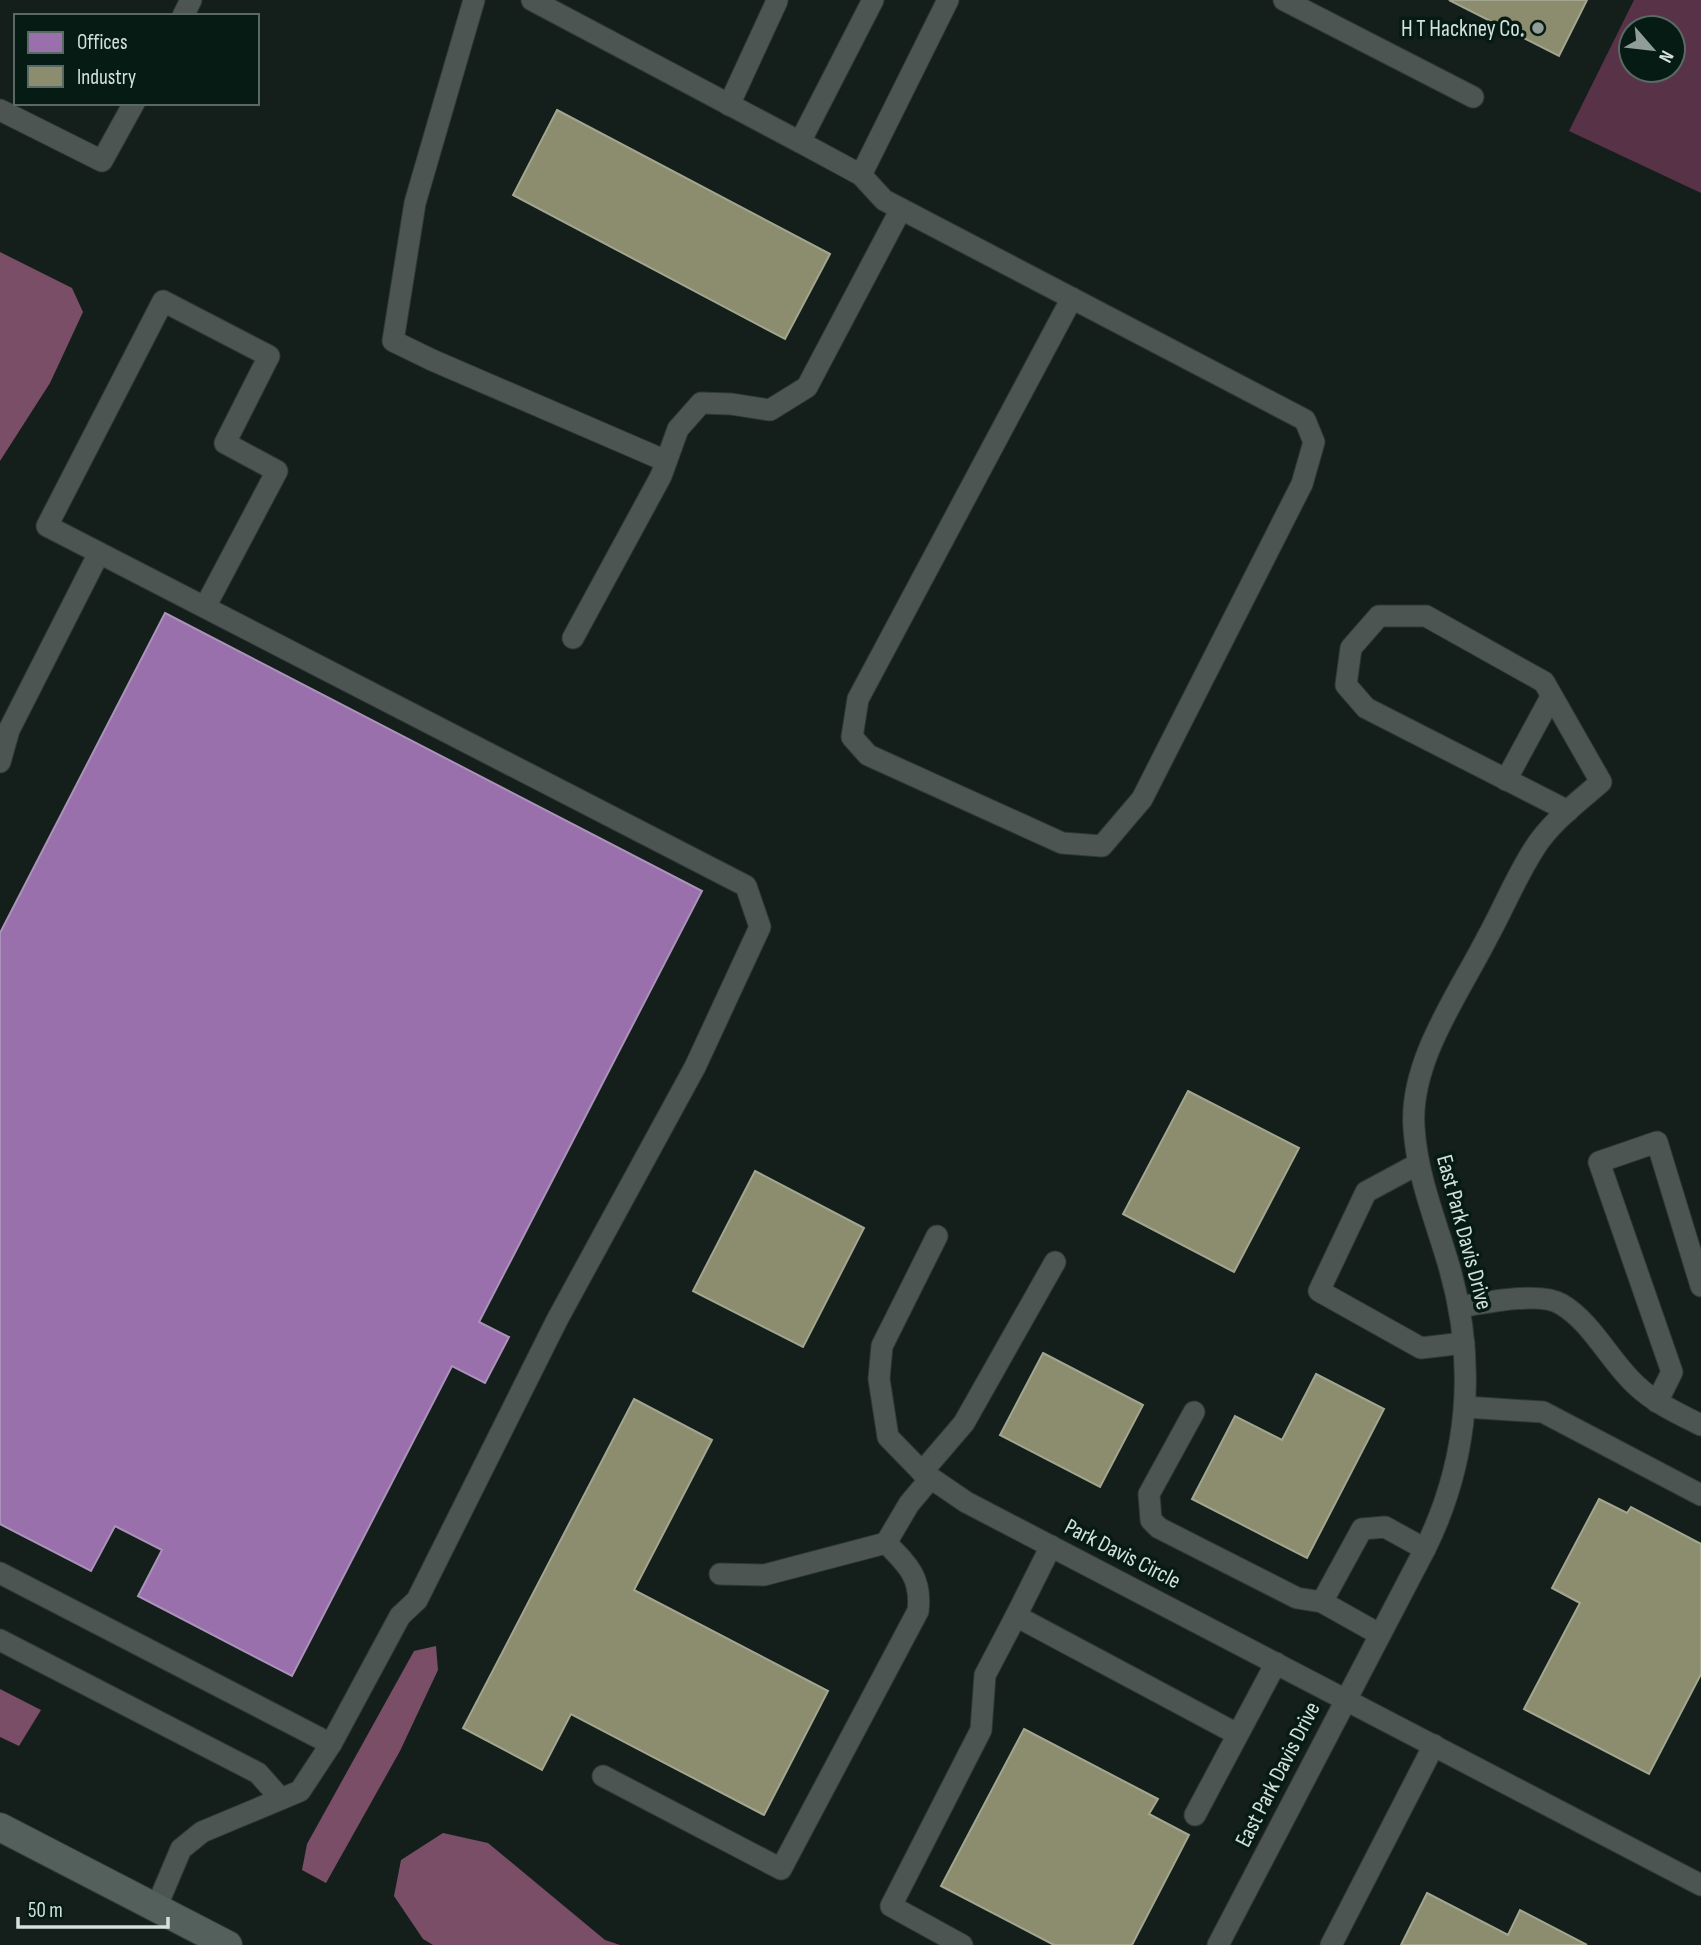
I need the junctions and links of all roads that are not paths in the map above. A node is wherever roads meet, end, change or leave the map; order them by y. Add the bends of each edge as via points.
1 (474, 0) edge
2 (532, 0) edge
3 (873, 0) edge
4 (948, 0) edge
5 (1284, 0) edge
6 (776, 1) edge
7 (1473, 97) dead end
8 (729, 104) junction
9 (133, 105) edge
10 (0, 110) edge
11 (800, 142) junction
12 (861, 175) junction
13 (901, 209) junction
14 (1072, 298) junction
15 (666, 461) junction
16 (99, 553) junction
17 (205, 607) junction
18 (573, 638) dead end
19 (1551, 697) junction
20 (0, 762) edge
21 (1506, 779) junction
22 (1568, 811) junction
23 (1418, 1164) junction
24 (937, 1236) dead end
25 (1055, 1262) dead end
26 (1701, 1286) edge
27 (1460, 1307) junction
28 (1464, 1343) junction
29 (1657, 1402) junction
30 (1465, 1407) junction
31 (1194, 1412) dead end
32 (1701, 1425) edge
33 (926, 1475) junction
34 (1701, 1495) edge
35 (886, 1543) junction
36 (1051, 1546) junction
37 (1425, 1549) junction
38 (0, 1573) edge
39 (720, 1574) dead end
40 (1322, 1602) junction
41 (1016, 1616) junction
42 (1379, 1634) junction
43 (0, 1640) edge
44 (1276, 1663) junction
45 (1345, 1699) junction
46 (1237, 1734) junction
47 (331, 1744) junction
48 (1434, 1745) junction
49 (603, 1776) dead end
50 (281, 1799) junction
51 (1195, 1815) dead end
52 (0, 1827) edge
53 (1701, 1885) edge
54 (156, 1908) junction
55 (228, 1945) edge
56 (962, 1945) edge
57 (1217, 1945) edge
58 (1331, 1945) edge

1 - 15 street via 415,203 393,341
2 - 8 street
3 - 11 street
4 - 12 street
5 - 7 street
6 - 8 street
8 - 11 street
9 - 10 street via 102,161
11 - 12 street
12 - 13 street via 884,200
13 - 14 street
13 - 15 street via 807,387 770,410 701,403 678,429
14 - 14 street via 1305,420 1314,442 1302,484 1142,799 1102,846 1062,844 868,755 852,737 858,699
15 - 18 street
16 - 17 street
16 - 17 street via 47,526 163,301 269,356 225,443 277,471
16 - 20 street via 9,730
17 - 47 street via 746,886 760,927 695,1067 557,1320 417,1600 400,1616
19 - 21 street
19 - 21 street via 1544,682 1426,616 1379,616 1351,648 1346,685 1366,708
19 - 22 street, East Park Davis Drive via 1601,782
21 - 22 street
22 - 23 street, East Park Davis Drive via 1535,848 1432,1044 1416,1093 1413,1126
23 - 27 street, East Park Davis Drive
23 - 28 street via 1366,1192 1320,1291 1421,1348
24 - 33 street, Park Davis Circle via 882,1346 879,1379 888,1437
25 - 33 street via 964,1423
26 - 29 street via 1657,1142 1599,1162 1672,1372
27 - 28 street, East Park Davis Drive
27 - 29 street via 1536,1298 1559,1303 1587,1327 1635,1385
28 - 30 street, East Park Davis Drive
29 - 32 street
30 - 34 street via 1543,1412
30 - 37 street, East Park Davis Drive via 1450,1489
31 - 40 street via 1149,1494 1151,1520 1297,1598
33 - 35 street
33 - 36 street, Park Davis Circle via 966,1502
35 - 39 street via 764,1575
35 - 49 street via 913,1570 920,1592 918,1611 781,1869
36 - 41 street
36 - 44 street, Park Davis Circle
37 - 40 street via 1385,1527 1362,1529
37 - 42 street, East Park Davis Drive
38 - 47 street
40 - 42 street
41 - 46 street
41 - 56 street via 985,1675 981,1730 891,1906
42 - 45 street, East Park Davis Drive
43 - 50 street via 258,1773
44 - 45 street, Park Davis Circle
44 - 46 street
45 - 48 street, Park Davis Circle
45 - 57 street, East Park Davis Drive
46 - 51 street
47 - 50 street via 300,1791
48 - 53 street, Park Davis Circle
48 - 58 street
50 - 54 street via 202,1832 181,1849
52 - 54 main road
54 - 55 main road

